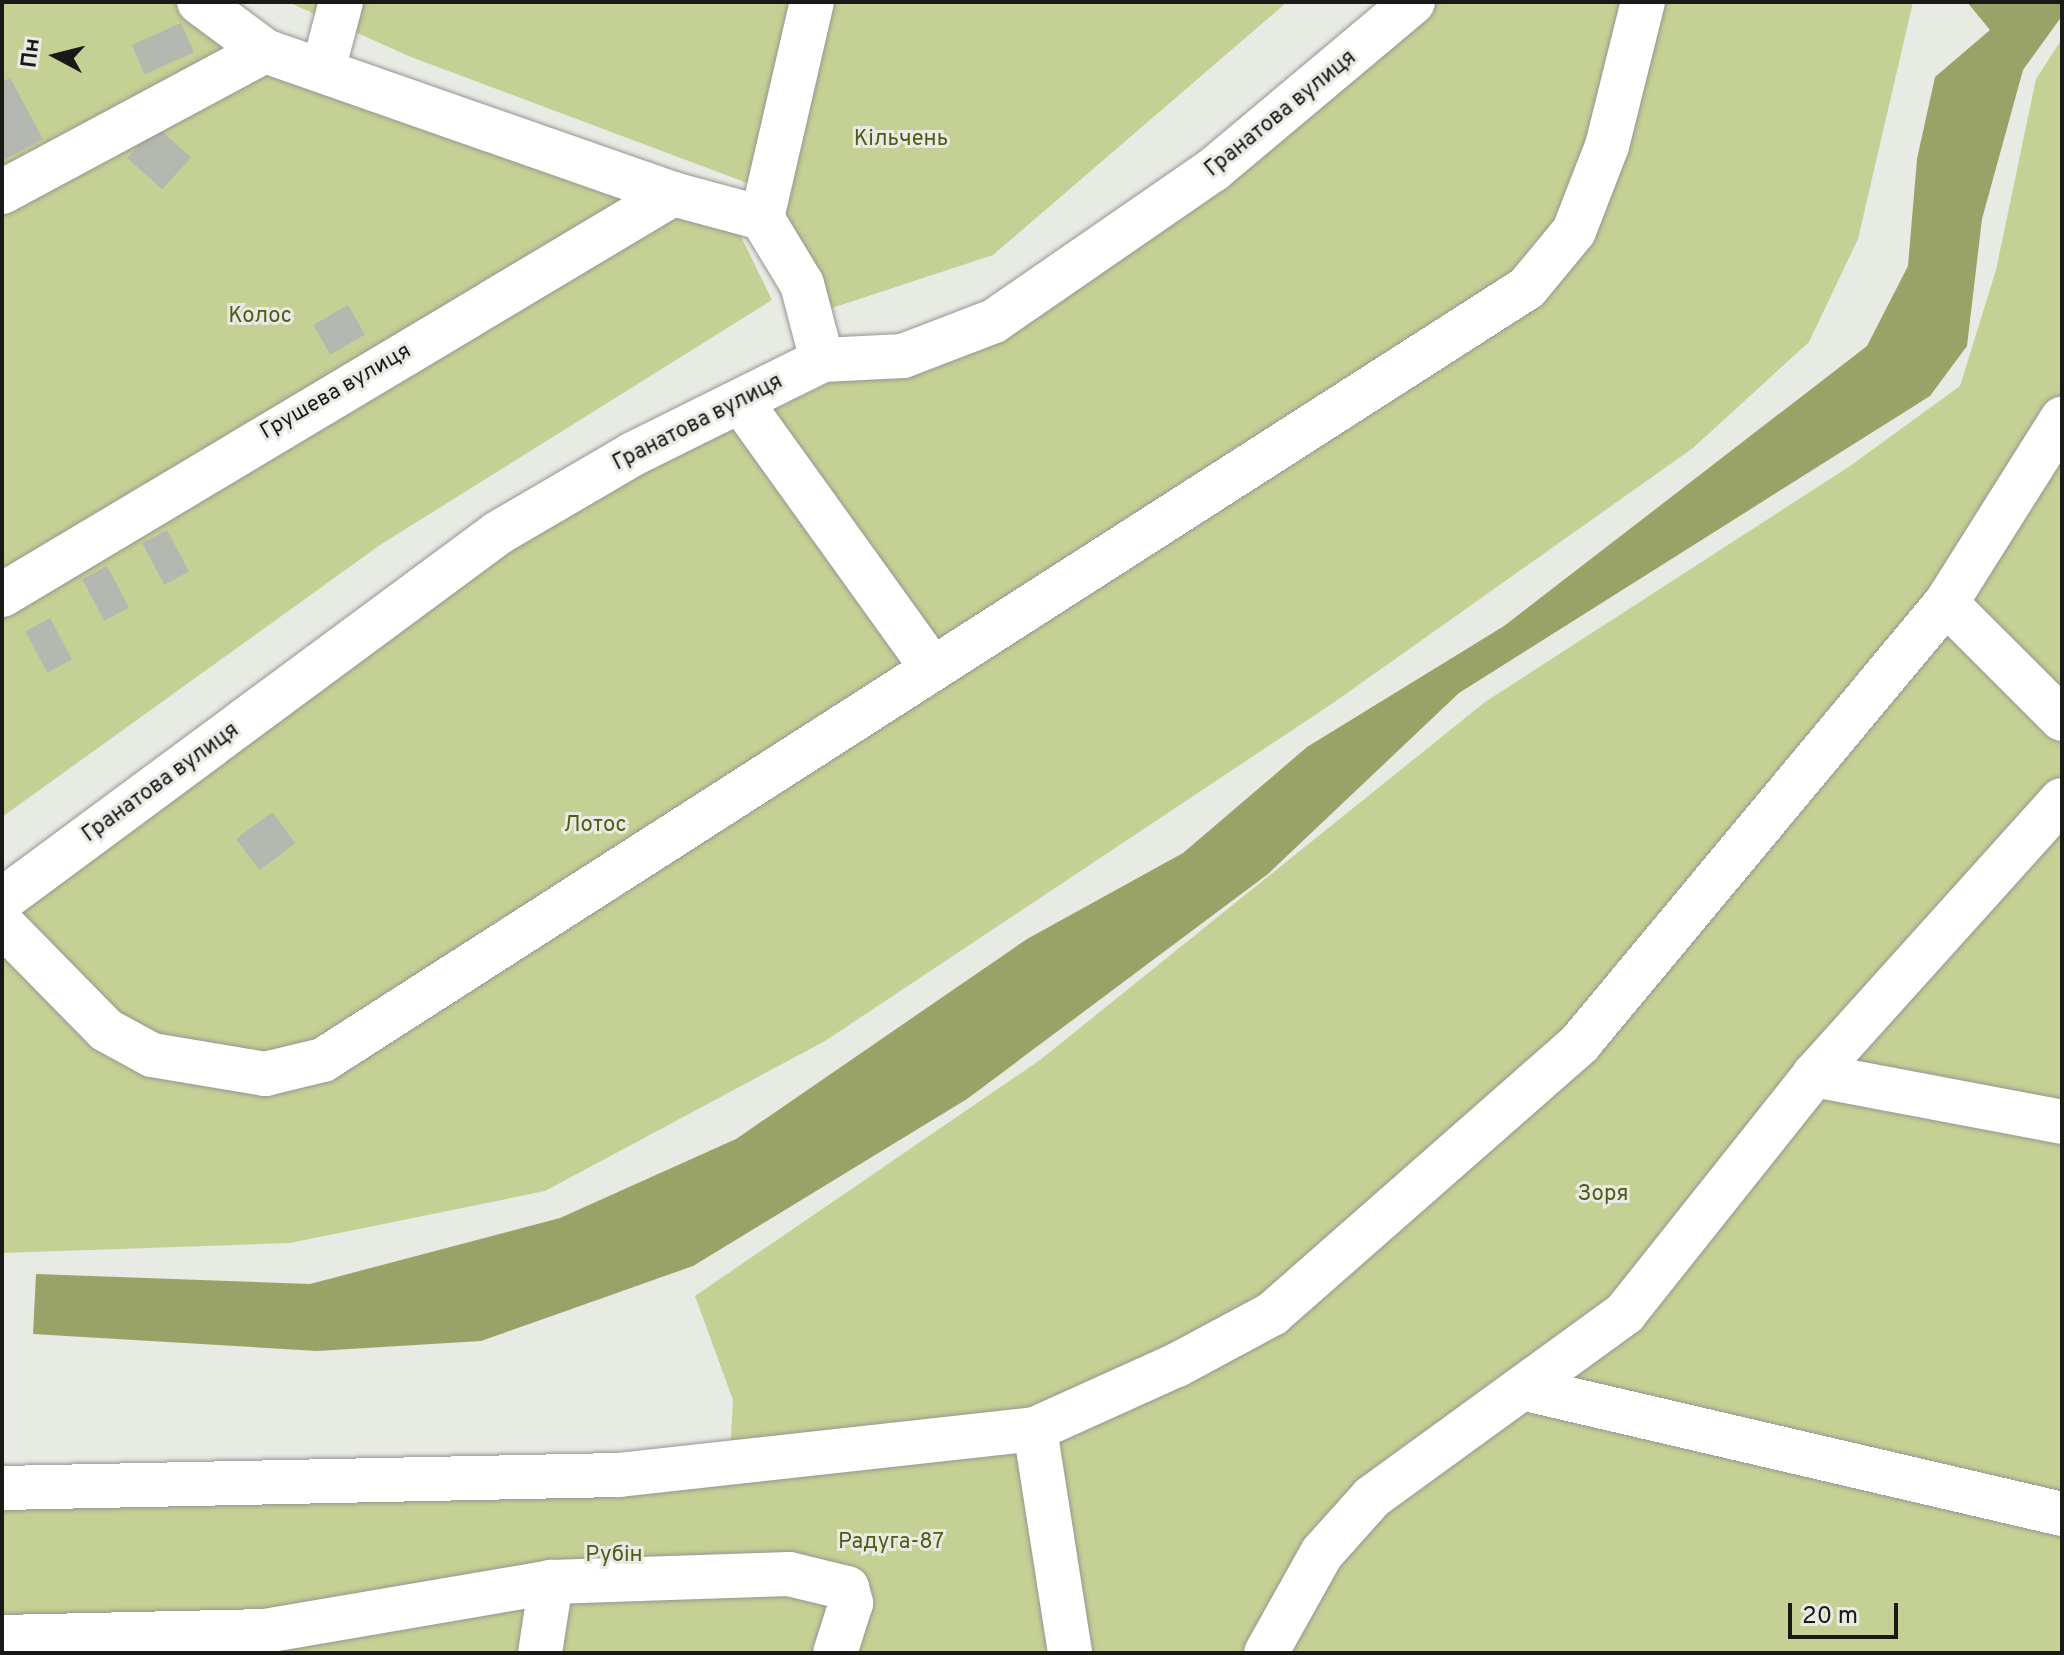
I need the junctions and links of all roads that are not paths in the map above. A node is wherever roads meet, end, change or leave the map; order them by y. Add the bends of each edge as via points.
1 (199, 2) edge
2 (341, 2) edge
3 (812, 2) edge
4 (1643, 2) edge
5 (1394, 8) edge
6 (265, 51) junction
7 (323, 70) junction
8 (2, 192) edge
9 (673, 194) junction
10 (762, 218) junction
11 (822, 360) junction
12 (741, 402) junction
13 (2062, 419) edge
14 (2, 595) edge
15 (1946, 603) junction
16 (931, 666) junction
17 (2062, 719) edge
18 (2062, 800) edge
19 (2, 900) edge
20 (2, 924) edge
21 (1814, 1075) junction
22 (2062, 1122) edge
23 (1526, 1389) junction
24 (1035, 1429) junction
25 (2, 1488) edge
26 (2062, 1514) edge
27 (551, 1582) junction
28 (2, 1637) edge
29 (262, 1642) edge
30 (1075, 1652) edge
31 (540, 1653) edge
32 (835, 1653) edge
33 (1266, 1653) edge

1 - 6 street
2 - 7 street
3 - 10 street
4 - 16 street via 1607,146 1574,231 1527,288
5 - 11 street, Гранатова вулиця via 1213,170 994,321 903,356
6 - 7 street
6 - 8 street
7 - 9 street
9 - 10 street
9 - 14 street, Грушева вулиця
10 - 11 street via 802,284
11 - 12 street, Гранатова вулиця
12 - 16 street
12 - 19 street, Гранатова вулиця via 498,533
13 - 15 street
15 - 17 street
15 - 24 street via 1580,1043 1272,1314
16 - 20 street via 323,1060 265,1074 152,1055 97,1021
18 - 21 street
21 - 22 street
21 - 23 street via 1625,1313
23 - 26 street
23 - 33 street via 1372,1497 1322,1553
24 - 25 street via 619,1475
24 - 30 street
27 - 29 street
27 - 31 street
27 - 32 street via 789,1574 847,1588 851,1603
28 - 29 street

